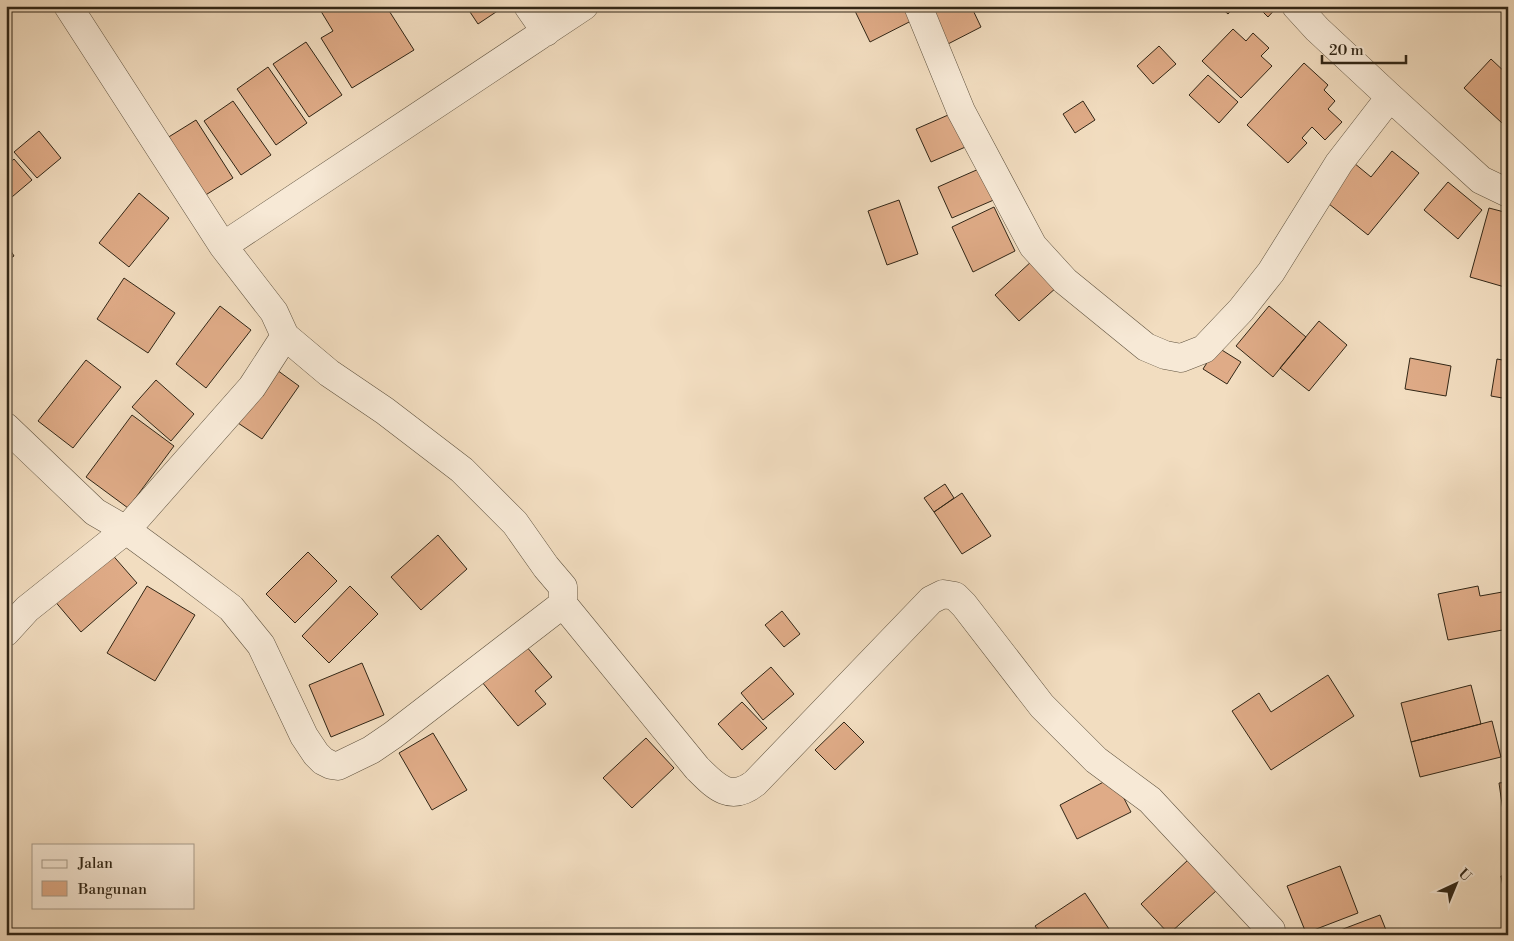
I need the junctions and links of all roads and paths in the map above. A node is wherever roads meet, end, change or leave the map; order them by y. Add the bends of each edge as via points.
1 (68, 6) edge
2 (528, 6) edge
3 (584, 6) edge
4 (918, 6) edge
5 (1296, 6) edge
6 (546, 32) junction
7 (1390, 98) junction
8 (1508, 193) edge
9 (223, 246) junction
10 (285, 336) junction
11 (6, 427) edge
12 (126, 530) junction
13 (563, 604) junction
14 (6, 632) edge
15 (1270, 933) edge

1 - 9 street
2 - 6 street
3 - 6 street
4 - 7 street via 961,111 1033,246 1065,281 1146,347 1165,355 1181,358 1204,349 1241,310 1271,272 1338,163
5 - 7 street
6 - 9 street
7 - 8 street via 1481,180
9 - 10 street via 274,312
10 - 12 street via 252,387
10 - 13 street via 329,373 462,470 515,523 563,587
11 - 12 street via 95,512
12 - 13 street via 230,608 261,645 308,742 323,761 331,765 338,766 393,735
12 - 14 street via 27,609
13 - 15 street via 697,768 724,791 736,792 747,790 755,783 931,600 943,594 955,596 1042,706 1096,760 1150,800

